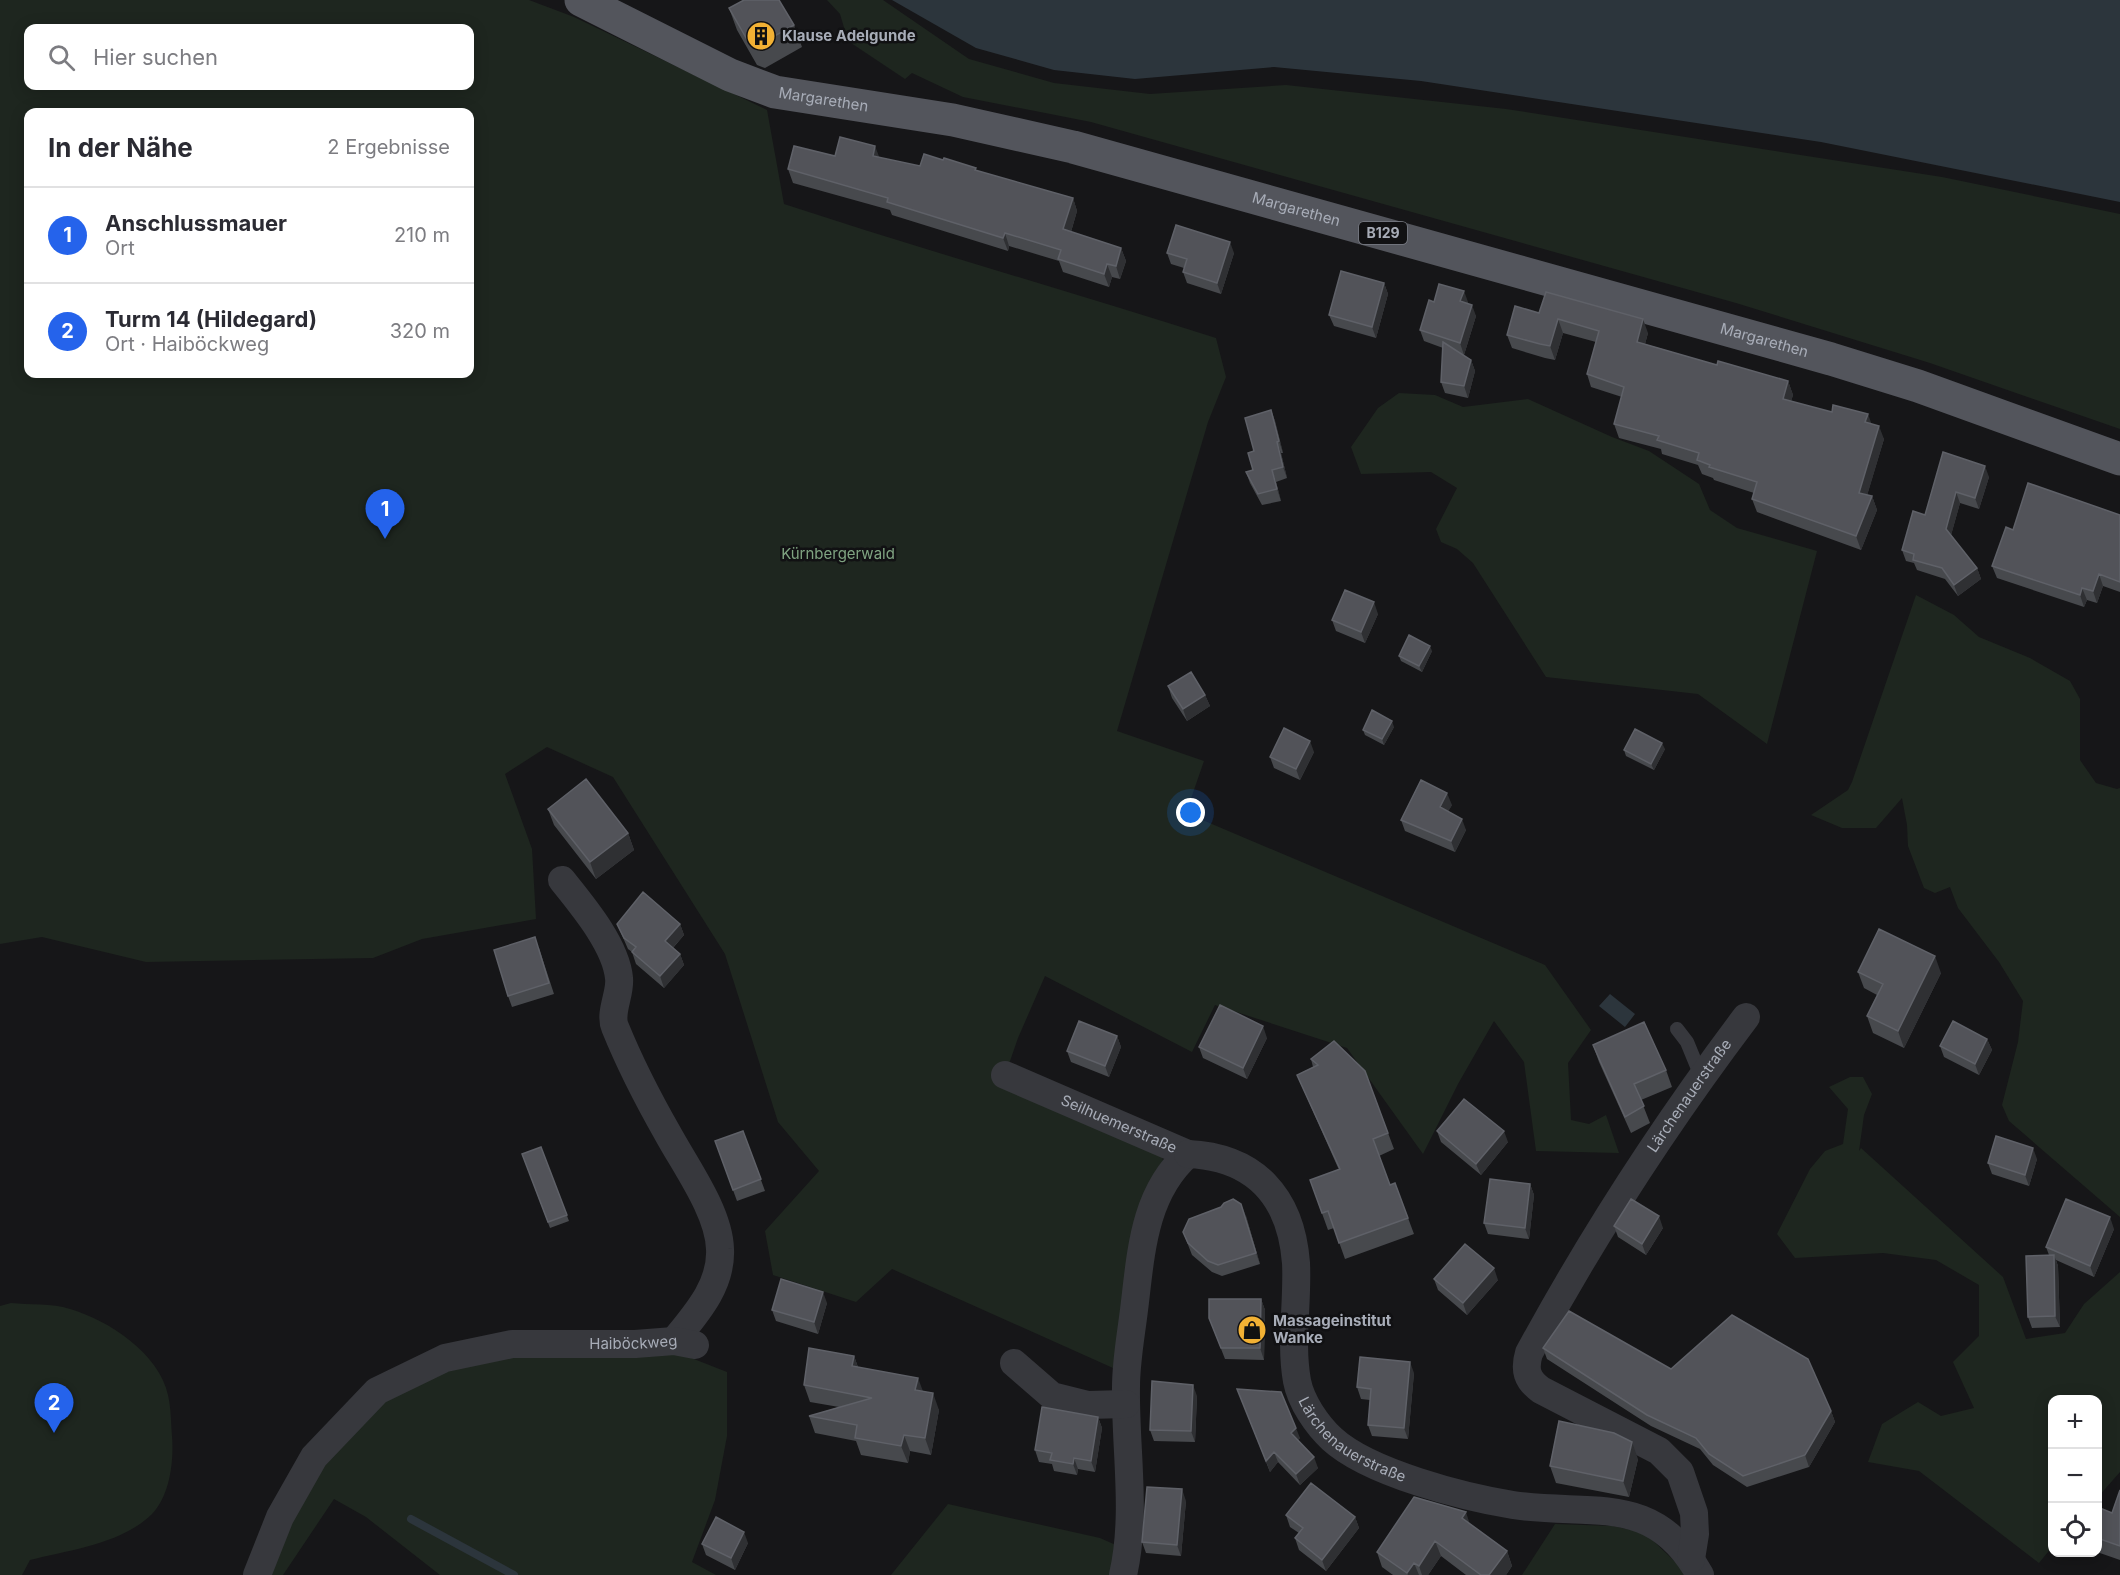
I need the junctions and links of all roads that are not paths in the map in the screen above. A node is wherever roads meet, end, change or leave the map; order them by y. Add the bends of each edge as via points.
1 (582, 0) edge
2 (2120, 459) edge
3 (562, 880) dead end
4 (1746, 1017) dead end
5 (1677, 1029) dead end
6 (1005, 1075) dead end
7 (1701, 1076) junction
8 (1188, 1154) junction
9 (1014, 1363) dead end
10 (1126, 1404) junction
11 (1695, 1567) edge
12 (257, 1575) edge
13 (1123, 1575) edge

1 - 2 main road, Margarethen / B129 via 730,75 775,92 953,120 1073,147 1823,357
3 - 12 street, Haiböckweg via 608,945 619,978 613,1024 716,1223 718,1273 684,1343 512,1344 445,1358 377,1391 314,1457 280,1517
4 - 7 street, Lärchenauerstraße
5 - 7 lane
6 - 8 street, Seilhuemerstraße
7 - 11 street, Lärchenauerstraße via 1558,1301 1529,1353 1526,1369 1533,1384 1541,1390 1659,1451 1680,1472 1694,1513
8 - 10 street, Seilhuemerstraße via 1168,1176 1144,1234 1127,1364
8 - 11 street, Lärchenauerstraße via 1225,1158 1244,1167 1259,1177 1276,1198 1292,1233 1296,1264 1298,1383 1311,1413 1332,1438 1357,1457 1390,1471 1475,1497 1514,1505 1632,1514 1657,1526
9 - 10 street via 1052,1396 1088,1405
10 - 13 street, Seilhuemerstraße via 1129,1492

